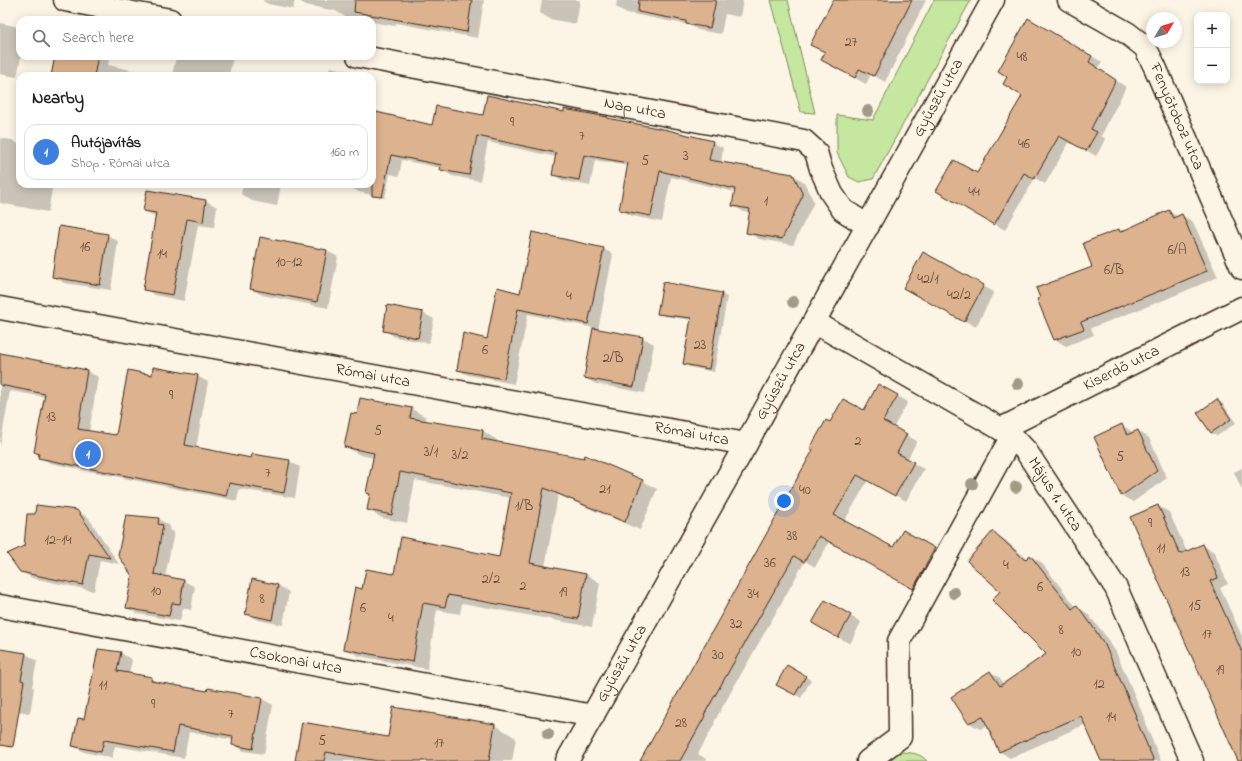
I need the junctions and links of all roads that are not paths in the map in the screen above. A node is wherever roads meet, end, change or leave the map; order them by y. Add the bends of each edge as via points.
1 (65, 0) edge
2 (993, 0) edge
3 (1069, 0) edge
4 (149, 16) edge
5 (376, 59) edge
6 (868, 226) junction
7 (1242, 268) edge
8 (0, 308) edge
9 (1242, 308) edge
10 (814, 322) junction
11 (1006, 433) junction
12 (746, 444) junction
13 (0, 606) edge
14 (593, 716) junction
15 (567, 761) edge
16 (868, 761) edge
17 (1192, 761) edge

1 - 4 street
2 - 6 street, Gyűszű utca
3 - 7 street, Fenyőtoboz utca via 1127,33 1145,48
5 - 6 street, Nap utca via 804,141 816,152 832,194 843,210
6 - 10 street, Gyűszű utca
8 - 12 street, Római utca
9 - 11 street, Kiserdő utca
10 - 11 street, Május 1. utca
10 - 12 street, Gyűszű utca
11 - 16 street via 899,641 900,736
11 - 17 street, Május 1. utca via 1026,450 1116,588
12 - 14 street, Gyűszű utca
13 - 14 street, Csokonai utca
14 - 15 street, Gyűszű utca

